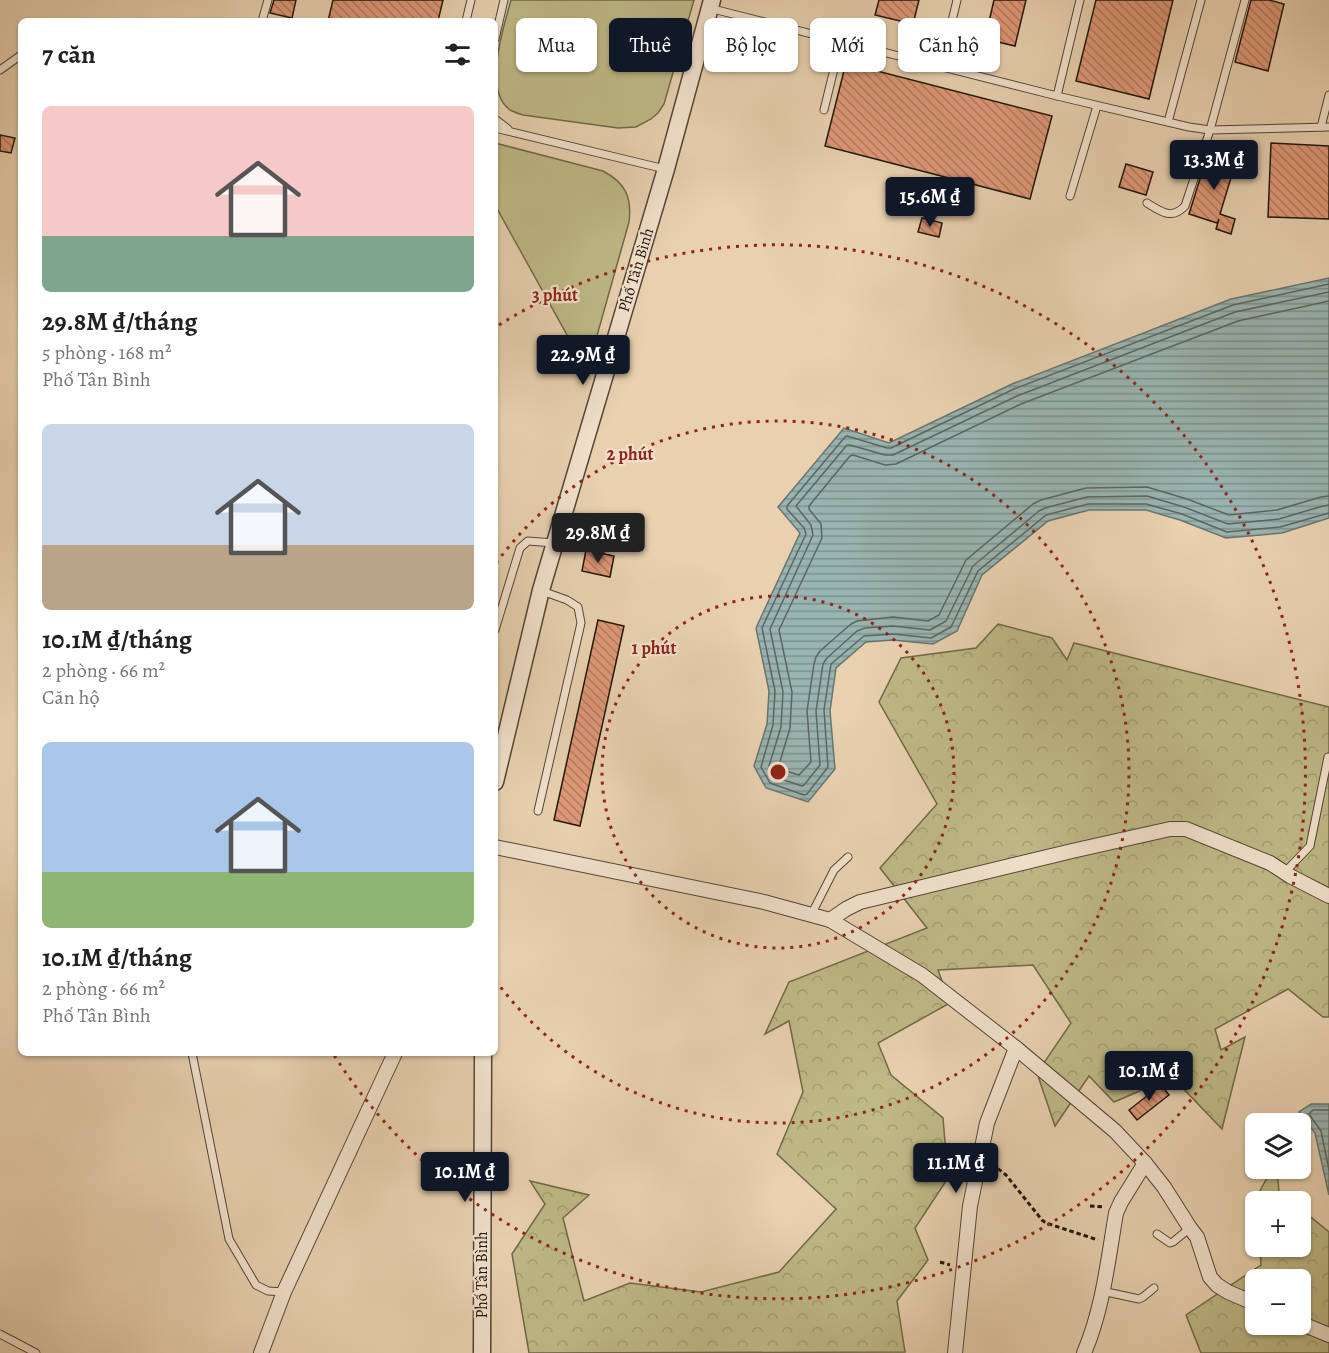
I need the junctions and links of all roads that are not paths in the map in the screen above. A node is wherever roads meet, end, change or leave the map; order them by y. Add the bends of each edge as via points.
1 (267, 0) edge
2 (471, 0) edge
3 (504, 0) edge
4 (957, 0) edge
5 (1080, 0) edge
6 (1201, 0) edge
7 (1245, 0) edge
8 (710, 4) edge
9 (263, 18) edge
10 (467, 18) edge
11 (953, 18) edge
12 (498, 26) edge
13 (810, 31) edge
14 (18, 57) edge
15 (0, 70) edge
16 (834, 72) edge
17 (961, 72) edge
18 (1329, 95) edge
19 (1057, 96) junction
20 (1097, 106) junction
21 (824, 110) dead end
22 (498, 121) edge
23 (1168, 122) junction
24 (1320, 127) junction
25 (1329, 127) edge
26 (498, 129) edge
27 (1210, 130) junction
28 (512, 133) junction
29 (666, 169) junction
30 (1070, 196) dead end
31 (1147, 203) dead end
32 (554, 543) junction
33 (541, 590) junction
34 (498, 620) edge
35 (1328, 757) edge
36 (498, 769) edge
37 (538, 812) dead end
38 (498, 848) edge
39 (848, 857) dead end
40 (1285, 872) junction
41 (1329, 896) edge
42 (811, 915) junction
43 (830, 920) junction
44 (1016, 1048) junction
45 (193, 1056) edge
46 (394, 1056) edge
47 (483, 1056) edge
48 (1145, 1163) junction
49 (1191, 1228) junction
50 (1157, 1233) dead end
51 (1154, 1288) dead end
52 (1102, 1291) junction
53 (284, 1292) junction
54 (1245, 1299) edge
55 (1311, 1328) edge
56 (0, 1334) edge
57 (1329, 1335) edge
58 (36, 1353) edge
59 (261, 1353) edge
60 (482, 1353) edge
61 (955, 1353) edge
62 (1084, 1353) edge

1 - 9 lane
2 - 10 lane
3 - 12 lane
4 - 11 lane
5 - 19 lane
6 - 23 lane
7 - 27 lane
8 - 13 lane
8 - 29 street, Phố Tân Bình
14 - 15 lane
16 - 21 lane
17 - 19 lane
18 - 24 lane
19 - 20 lane
20 - 23 lane
20 - 30 lane
22 - 28 lane
23 - 27 lane
24 - 25 lane
24 - 27 lane
26 - 28 lane
27 - 31 lane via 1185,206 1169,214
28 - 29 lane
29 - 32 street, Phố Tân Bình
32 - 33 street, Phố Tân Bình
32 - 34 lane via 528,541 520,548
33 - 36 street, Phố Tân Bình
33 - 37 lane via 578,607 581,623
35 - 40 lane via 1310,846
38 - 42 street via 765,902
39 - 42 lane via 834,870
40 - 41 street
40 - 43 street via 1270,862 1186,829 1170,829 860,902
42 - 43 street
43 - 44 street via 922,975
44 - 48 street via 1115,1131
44 - 61 street via 987,1123 970,1206
45 - 53 lane via 229,1239 256,1285 268,1292
46 - 53 street
47 - 60 street, Phố Tân Bình
48 - 49 street
48 - 52 street via 1116,1214
49 - 50 lane via 1170,1243
49 - 54 street via 1210,1277
51 - 52 lane via 1139,1299
52 - 62 street
53 - 59 street
55 - 57 street
56 - 58 lane

